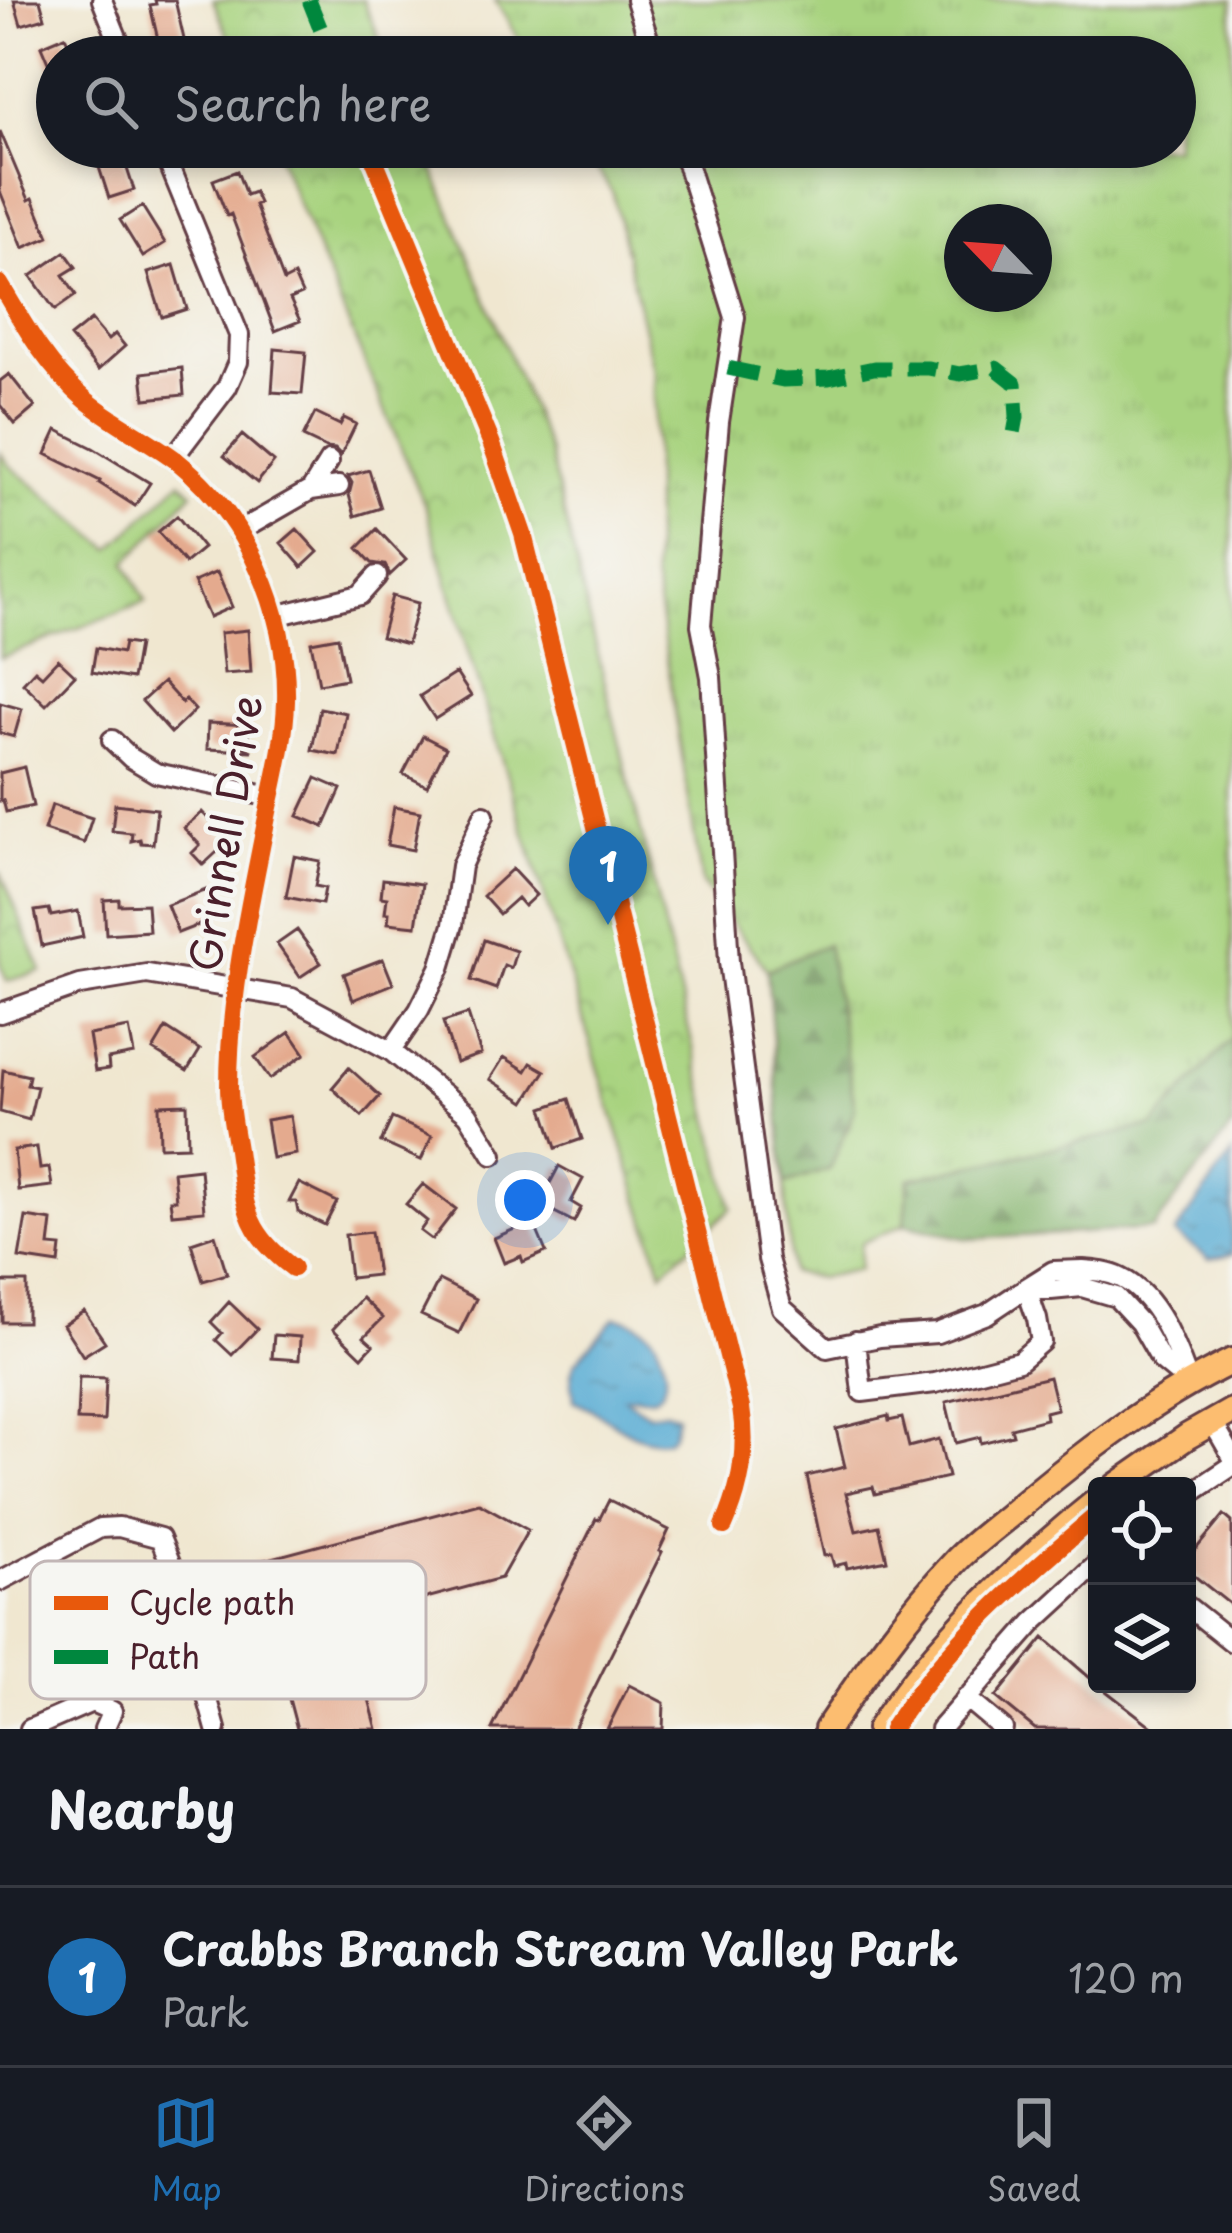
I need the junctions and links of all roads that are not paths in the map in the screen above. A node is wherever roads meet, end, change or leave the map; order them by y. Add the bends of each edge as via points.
1 (102, 0) edge
2 (636, 0) edge
3 (117, 36) edge
4 (647, 36) edge
5 (171, 168) edge
6 (689, 168) edge
7 (0, 284) edge
8 (173, 458) junction
9 (329, 461) dead end
10 (339, 486) dead end
11 (311, 490) junction
12 (238, 532) junction
13 (377, 576) dead end
14 (360, 596) junction
15 (381, 602) dead end
16 (275, 616) junction
17 (112, 740) dead end
18 (271, 797) junction
19 (484, 815) dead end
20 (234, 987) junction
21 (0, 1013) edge
22 (391, 1051) junction
23 (493, 1155) dead end
24 (293, 1268) dead end
25 (1026, 1288) junction
26 (856, 1341) junction
27 (1232, 1361) edge
28 (1189, 1383) junction
29 (1222, 1416) edge
30 (1232, 1456) edge
31 (1232, 1466) edge
32 (1130, 1477) edge
33 (1196, 1490) edge
34 (1088, 1509) edge
35 (38, 1561) edge
36 (170, 1561) edge
37 (30, 1565) edge
38 (1088, 1572) edge
39 (0, 1581) edge
40 (1196, 1613) edge
41 (1232, 1642) edge
42 (966, 1698) junction
43 (208, 1699) edge
44 (30, 1729) edge
45 (104, 1729) edge
46 (216, 1729) edge
47 (827, 1729) edge
48 (879, 1729) edge
49 (940, 1729) edge
50 (1003, 1729) edge

1 - 3 street
2 - 4 street
5 - 8 street via 239,335 227,387
6 - 26 street via 735,316 701,625 729,962 768,1259 782,1308 827,1348
7 - 8 street, Grinnell Drive via 37,348 86,400
8 - 12 street, Grinnell Drive
9 - 11 street
10 - 11 street
11 - 12 street
12 - 16 street, Grinnell Drive
13 - 14 street
14 - 15 street
14 - 16 street
16 - 18 street, Grinnell Drive via 286,700
17 - 18 street via 156,773
18 - 20 street, Grinnell Drive
19 - 22 street via 461,866 440,968
20 - 21 street via 147,974 80,985
20 - 22 street via 292,998
20 - 24 street, Grinnell Drive via 229,1091 242,1188 260,1238
22 - 23 street via 468,1114
25 - 26 street via 937,1333
25 - 26 street via 1041,1342 1019,1361 862,1392
25 - 28 street via 1053,1271 1126,1280 1169,1331
27 - 28 main road
28 - 29 main road
28 - 47 main road via 1073,1463 958,1559
29 - 30 street
29 - 32 main road
31 - 33 street
34 - 48 main road via 970,1618
35 - 36 street via 100,1528 119,1527 160,1538
37 - 39 street
38 - 42 street
40 - 41 street
42 - 49 street
42 - 50 street
43 - 46 street
44 - 45 street via 92,1702 112,1711

